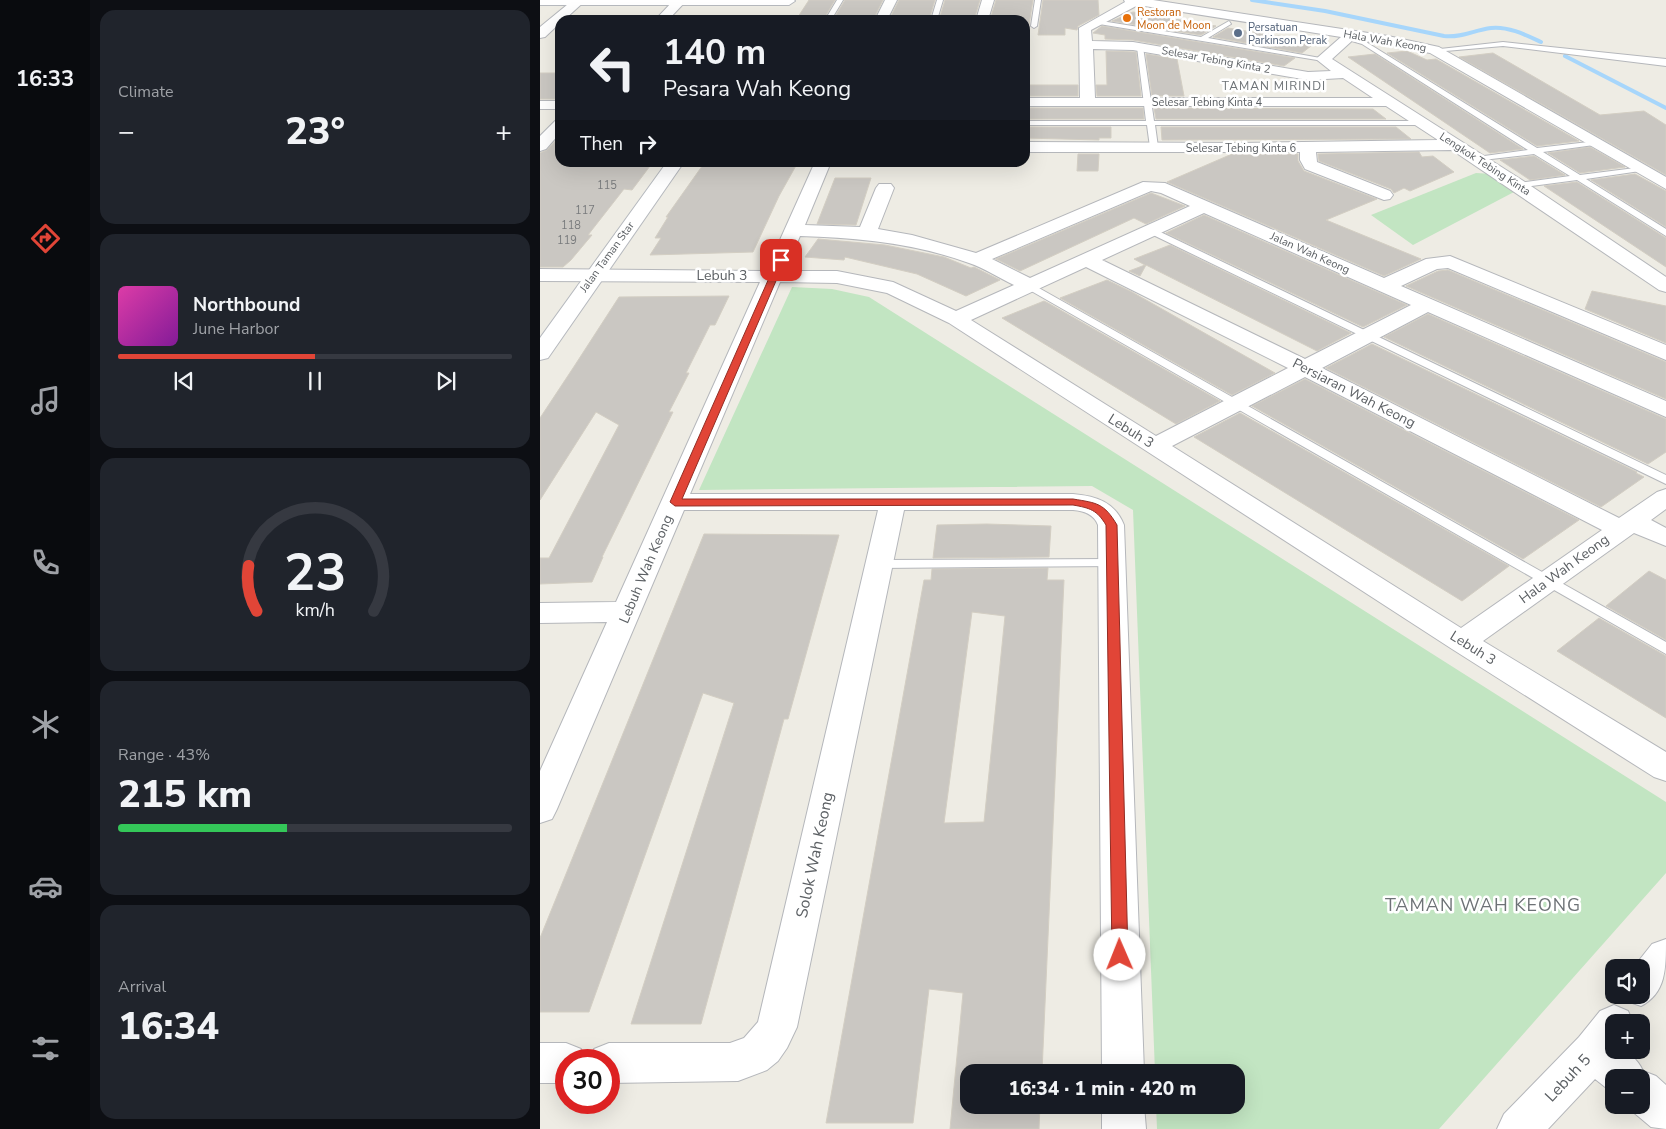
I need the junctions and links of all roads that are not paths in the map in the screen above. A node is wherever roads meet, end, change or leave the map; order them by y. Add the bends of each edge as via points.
1 (789, 0) edge
2 (840, 0) edge
3 (890, 0) edge
4 (940, 0) edge
5 (988, 0) edge
6 (1038, 0) edge
7 (540, 1) edge
8 (579, 1) edge
9 (681, 1) edge
10 (1130, 3) edge
11 (780, 14) dead end
12 (562, 15) edge
13 (667, 15) edge
14 (831, 15) edge
15 (883, 15) edge
16 (936, 15) edge
17 (984, 15) edge
18 (555, 21) edge
19 (1095, 22) junction
20 (1229, 24) junction
21 (1034, 26) dead end
22 (540, 34) edge
23 (1347, 38) junction
24 (1203, 40) junction
25 (1085, 45) junction
26 (1140, 47) junction
27 (1434, 50) junction
28 (1200, 58) junction
29 (1323, 58) junction
30 (1666, 63) edge
31 (1347, 74) junction
32 (1030, 102) edge
33 (1088, 102) junction
34 (1148, 102) junction
35 (1207, 102) junction
36 (1390, 102) junction
37 (540, 105) edge
38 (555, 105) edge
39 (1030, 123) edge
40 (1151, 123) junction
41 (1423, 124) junction
42 (555, 130) edge
43 (1594, 143) junction
44 (1457, 145) junction
45 (540, 146) edge
46 (1030, 147) edge
47 (1154, 147) junction
48 (1308, 148) junction
49 (1535, 151) junction
50 (1478, 159) junction
51 (672, 167) edge
52 (821, 167) edge
53 (1640, 169) junction
54 (1577, 178) junction
55 (1666, 184) edge
56 (1519, 186) junction
57 (885, 188) dead end
58 (1384, 195) dead end
59 (1204, 206) junction
60 (794, 230) junction
61 (1150, 230) junction
62 (867, 233) junction
63 (1666, 233) edge
64 (977, 259) junction
65 (1087, 260) junction
66 (540, 274) edge
67 (595, 274) junction
68 (775, 275) junction
69 (1030, 286) junction
70 (1384, 286) junction
71 (1666, 286) edge
72 (1427, 305) junction
73 (956, 319) junction
74 (1368, 334) junction
75 (540, 353) edge
76 (1666, 353) edge
77 (1305, 368) junction
78 (1235, 404) junction
79 (1666, 410) edge
80 (1154, 446) junction
81 (1666, 480) edge
82 (1666, 497) edge
83 (675, 502) junction
84 (892, 503) junction
85 (1626, 525) junction
86 (1666, 538) edge
87 (879, 564) junction
88 (1112, 564) junction
89 (1546, 582) junction
90 (628, 612) junction
91 (540, 613) edge
92 (1462, 642) junction
93 (1666, 649) edge
94 (1666, 768) edge
95 (540, 809) edge
96 (1666, 956) edge
97 (1650, 976) edge
98 (1629, 1004) edge
99 (1621, 1014) edge
100 (1605, 1034) edge
101 (540, 1064) edge
102 (555, 1064) edge
103 (620, 1064) edge
104 (1123, 1064) edge
105 (1650, 1099) edge
106 (1666, 1112) edge
107 (1123, 1114) edge
108 (1124, 1129) edge
109 (1519, 1129) edge

1 - 9 street
1 - 11 street
2 - 14 lane
3 - 15 street
4 - 16 lane
5 - 17 street
6 - 21 lane
7 - 8 street
8 - 9 street
8 - 12 street
9 - 13 street
10 - 19 street
10 - 20 street
10 - 23 street, Hala Wah Keong
18 - 22 street
19 - 24 lane
19 - 25 street via 1085,28
20 - 23 street
20 - 24 lane
23 - 27 street, Hala Wah Keong
23 - 29 street
23 - 49 lane via 1364,43
24 - 29 lane
25 - 26 street, Selesar Tebing Kinta 2
25 - 33 street
26 - 28 street, Selesar Tebing Kinta 2
26 - 34 lane
27 - 30 lane via 1503,44
27 - 43 street, Hala Wah Keong
28 - 31 street, Selesar Tebing Kinta 2 via 1308,76
28 - 35 street
29 - 31 street, Lengkok Tebing Kinta
31 - 36 street, Lengkok Tebing Kinta
32 - 33 street, Selesar Tebing Kinta 4
33 - 34 street, Selesar Tebing Kinta 4
34 - 35 street, Selesar Tebing Kinta 4
34 - 40 lane
35 - 36 street, Selesar Tebing Kinta 4
36 - 41 street, Lengkok Tebing Kinta
37 - 38 street
39 - 40 lane
40 - 41 lane
40 - 47 lane
41 - 44 street, Lengkok Tebing Kinta
42 - 45 street
43 - 49 lane
43 - 53 street, Hala Wah Keong
44 - 48 street, Selesar Tebing Kinta 6
44 - 50 street, Lengkok Tebing Kinta
46 - 47 street, Selesar Tebing Kinta 6
47 - 48 street, Selesar Tebing Kinta 6
48 - 58 street via 1311,165
49 - 50 lane
49 - 54 lane
50 - 56 street, Lengkok Tebing Kinta
51 - 67 street, Jalan Taman Star
52 - 60 street, Lebuh Wah Keong
53 - 54 lane
53 - 55 street, Hala Wah Keong
54 - 56 lane
54 - 63 lane
56 - 71 street, Lengkok Tebing Kinta
57 - 62 street
59 - 61 street
59 - 64 street, Jalan Wah Keong via 1165,188 1150,186
59 - 70 street, Jalan Wah Keong
60 - 62 street
60 - 68 street, Lebuh Wah Keong
61 - 65 street
61 - 74 lane
62 - 64 street via 912,241
64 - 69 street
65 - 69 street
65 - 77 street, Persiaran Wah Keong
66 - 67 street, Lebuh 3
67 - 68 street, Lebuh 3
67 - 75 street, Jalan Taman Star
68 - 73 street, Lebuh 3 via 837,277 893,288
68 - 83 street, Lebuh Wah Keong
69 - 73 street
69 - 78 lane
70 - 72 street, Jalan Wah Keong
70 - 76 street via 1433,263 1450,262
72 - 74 street
72 - 79 street, Jalan Wah Keong
73 - 80 street, Lebuh 3
74 - 77 street
74 - 81 lane
77 - 78 street
77 - 85 street, Persiaran Wah Keong
78 - 80 street
78 - 89 lane
80 - 92 street, Lebuh 3
82 - 85 street, Hala Wah Keong
83 - 84 street
83 - 90 street, Lebuh Wah Keong
84 - 87 street, Solok Wah Keong
84 - 88 street via 1084,503 1104,511 1109,518
85 - 86 street, Persiaran Wah Keong
85 - 89 street, Hala Wah Keong
87 - 88 lane
87 - 103 street, Solok Wah Keong via 777,1027 759,1052 745,1061
88 - 104 street
89 - 92 street, Hala Wah Keong
89 - 93 lane
90 - 91 street
90 - 95 street, Lebuh Wah Keong
92 - 94 street, Lebuh 3
96 - 97 street
98 - 99 street, Lebuh 5
100 - 109 street, Lebuh 5
101 - 102 street
105 - 106 street
107 - 108 street

